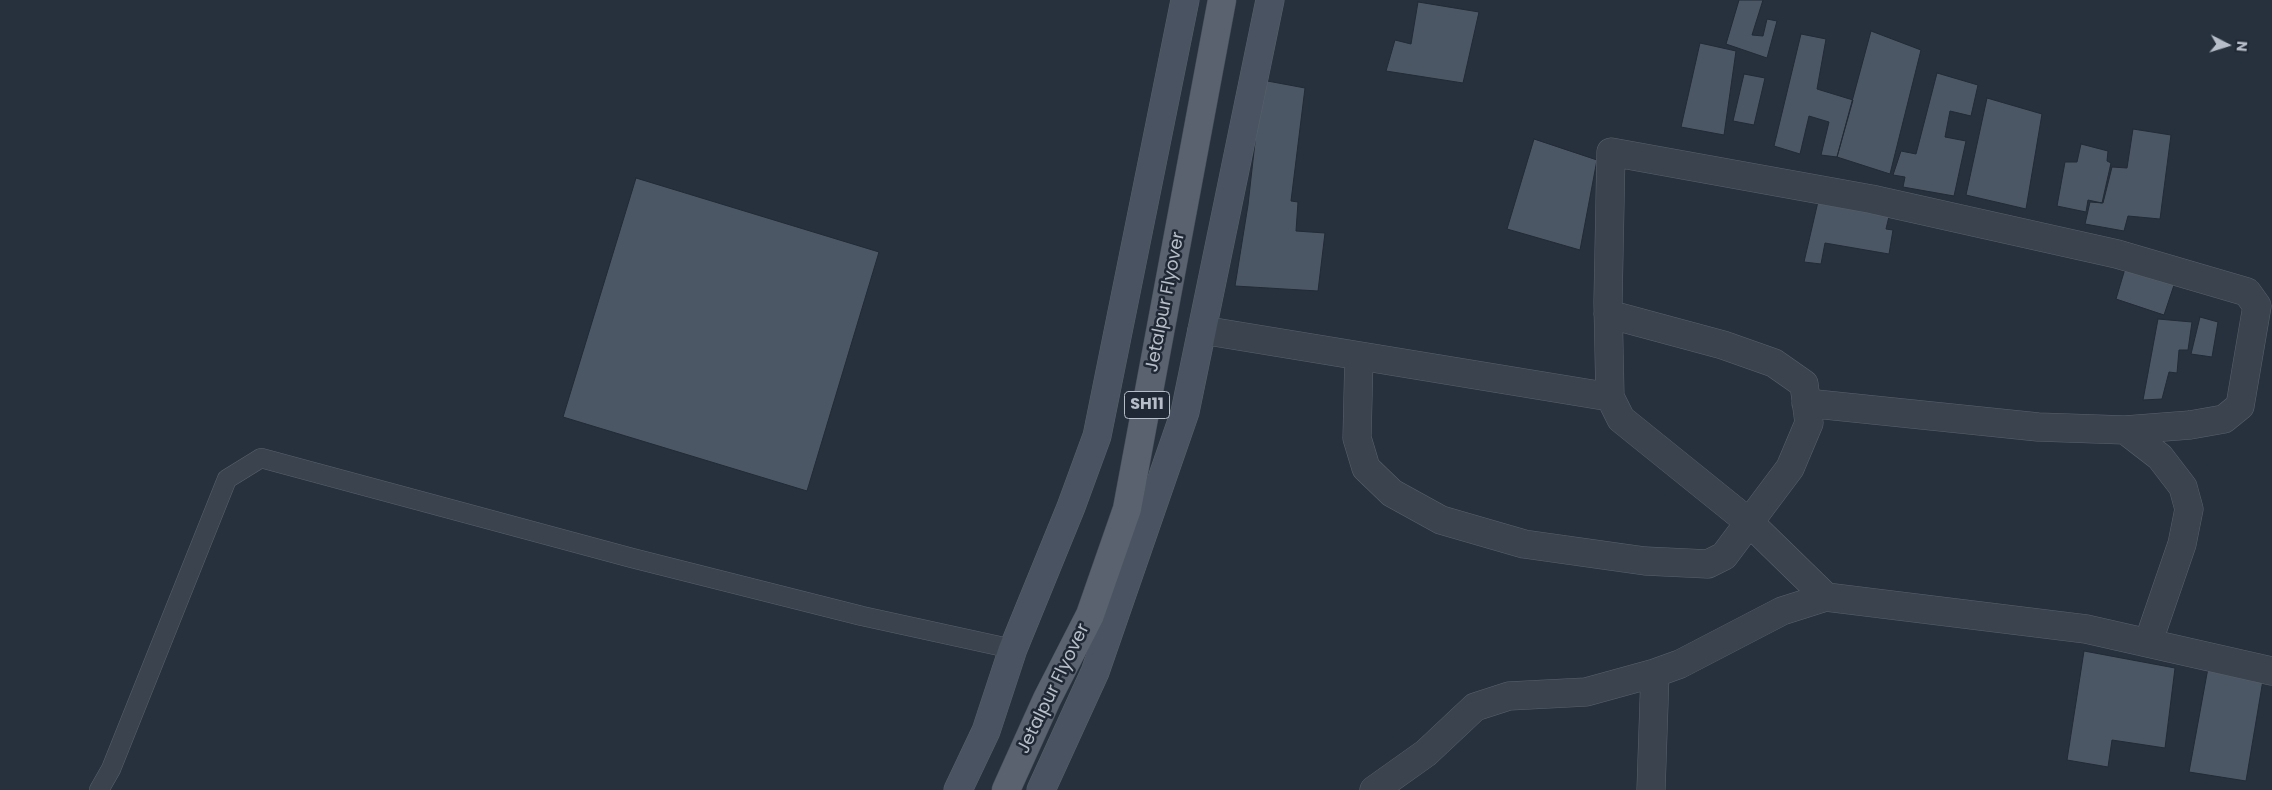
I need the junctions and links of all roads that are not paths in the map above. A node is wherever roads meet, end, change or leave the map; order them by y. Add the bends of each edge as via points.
1 (1185, 0) edge
2 (1222, 0) edge
3 (1270, 0) edge
4 (1608, 314) junction
5 (1202, 330) junction
6 (1359, 356) junction
7 (1610, 397) junction
8 (1806, 403) junction
9 (2125, 430) junction
10 (1750, 523) junction
11 (1826, 597) junction
12 (2148, 643) junction
13 (1013, 648) junction
14 (2272, 671) edge
15 (1655, 673) junction
16 (99, 790) edge
17 (958, 790) edge
18 (1006, 790) edge
19 (1041, 790) edge
20 (1374, 790) edge
21 (1651, 790) edge

1 - 13 street via 1097,436
2 - 18 main road, Jetalpur Flyover / SH11 via 1127,510 1090,615
3 - 5 street
4 - 7 street
4 - 8 street via 1774,362 1804,384
4 - 9 street via 1611,152 1871,199 2116,254 2247,292 2258,306 2240,406 2224,420
5 - 6 street
5 - 19 street via 1185,412 1101,653
6 - 7 street
6 - 10 street via 1357,438 1366,468 1392,493 1441,520 1524,544 1645,561 1708,564 1724,556
7 - 10 street via 1622,419
8 - 9 street via 2038,427
8 - 10 street via 1808,423 1790,468
9 - 12 street via 2160,457 2183,487 2189,510 2182,544
10 - 11 street
11 - 12 street via 2086,628
11 - 15 street via 1782,611 1680,664
12 - 14 street
13 - 16 lane via 862,616 632,558 261,458 227,479 111,769
13 - 17 street via 986,731
15 - 20 street via 1586,692 1509,696 1475,707 1426,753
15 - 21 street

